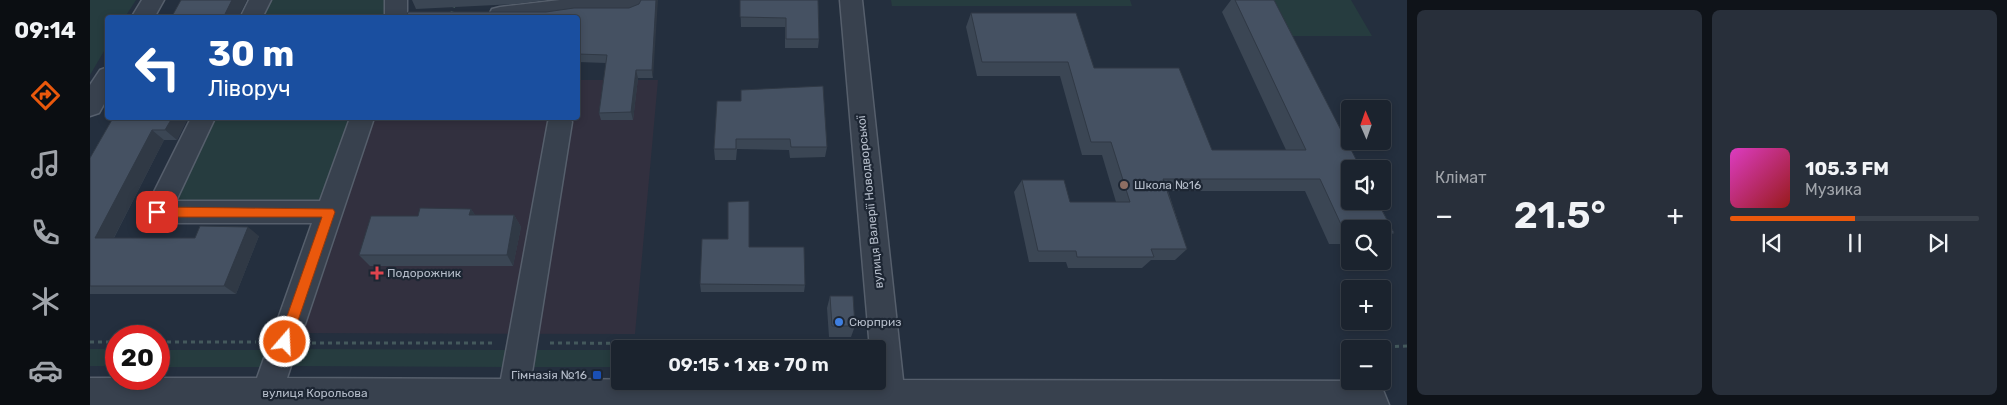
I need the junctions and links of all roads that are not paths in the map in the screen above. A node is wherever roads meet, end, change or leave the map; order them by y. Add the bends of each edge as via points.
1 (152, 0) edge
2 (260, 0) edge
3 (396, 0) edge
4 (632, 0) edge
5 (851, 0) edge
6 (453, 8) edge
7 (144, 15) edge
8 (252, 15) edge
9 (396, 15) edge
10 (105, 81) edge
11 (90, 106) edge
12 (202, 120) edge
13 (361, 120) edge
14 (560, 122) dead end
15 (329, 212) junction
16 (90, 393) edge
17 (267, 393) junction
18 (513, 394) junction
19 (440, 400) edge
20 (889, 400) edge
21 (1374, 405) edge

1 - 7 street
2 - 8 street
3 - 9 street
4 - 6 street via 632,6 576,6 515,14
5 - 20 street, вулиця Валерії Новодворської
10 - 11 street
12 - 15 street via 157,212
13 - 15 street
14 - 18 street
15 - 17 street
16 - 17 street, вулиця Корольова
17 - 19 street, вулиця Корольова
18 - 19 street, вулиця Корольова
18 - 20 street, вулиця Корольова
20 - 21 street, вулиця Корольова via 1370,396

